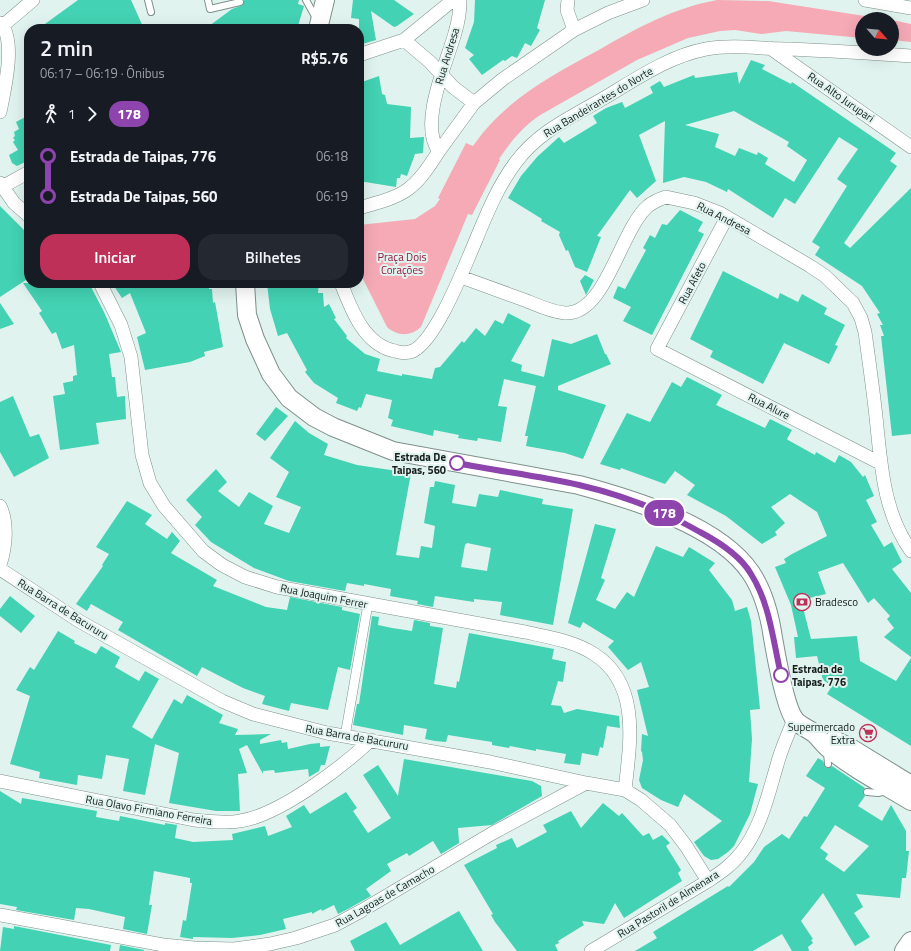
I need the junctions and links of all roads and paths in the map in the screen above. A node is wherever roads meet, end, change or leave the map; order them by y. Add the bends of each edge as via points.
1 (33, 0) edge
2 (148, 0) edge
3 (208, 0) edge
4 (240, 0) edge
5 (306, 0) edge
6 (325, 0) edge
7 (452, 0) edge
8 (460, 0) edge
9 (568, 0) edge
10 (643, 0) edge
11 (865, 0) edge
12 (911, 8) edge
13 (151, 12) dead end
14 (318, 24) edge
15 (321, 24) edge
16 (1, 26) edge
17 (574, 30) junction
18 (404, 40) junction
19 (770, 48) junction
20 (364, 53) edge
21 (911, 56) edge
22 (441, 75) junction
23 (474, 103) junction
24 (0, 112) edge
25 (911, 147) edge
26 (439, 151) junction
27 (24, 174) edge
28 (1, 186) edge
29 (364, 206) edge
30 (24, 212) edge
31 (727, 217) junction
32 (462, 277) junction
33 (102, 288) edge
34 (245, 288) edge
35 (343, 288) edge
36 (657, 349) joint
37 (880, 463) junction
38 (0, 506) edge
39 (911, 552) edge
40 (0, 565) edge
41 (0, 569) edge
42 (368, 604) junction
43 (794, 719) junction
44 (345, 736) junction
45 (371, 740) junction
46 (821, 740) junction
47 (828, 764) dead end
48 (0, 781) edge
49 (586, 783) junction
50 (911, 785) edge
51 (625, 790) junction
52 (893, 790) junction
53 (867, 792) dead end
54 (911, 801) edge
55 (708, 881) junction
56 (0, 914) edge
57 (911, 941) edge
58 (251, 949) edge
59 (591, 951) edge
60 (904, 951) edge

1 - 16 street
2 - 13 lane
3 - 4 lane via 210,9
5 - 14 lane
6 - 15 main road
7 - 18 street
8 - 22 street, Rua Andresa via 455,33
9 - 17 street via 567,10
10 - 17 street via 608,13
11 - 12 street
16 - 24 street via 8,42 10,60
17 - 23 street via 503,79
18 - 20 street
18 - 22 street
19 - 21 street, Rua Bandeirantes do Norte
19 - 25 street, Rua Alto Jurupari
19 - 32 street, Rua Bandeirantes do Norte via 718,48 686,54 643,74 556,125 534,142 515,163 496,195
22 - 23 street
22 - 26 street, Rua Andresa via 431,130
23 - 26 street
26 - 29 street via 418,182 407,191
27 - 28 street
28 - 30 street
31 - 32 street, Rua Andresa via 679,198 658,199 634,222 605,280 590,303 576,312 565,313 549,309
31 - 36 street, Rua Afeto
31 - 37 street, Rua Andresa via 825,276 853,303 865,332
32 - 35 street via 427,338 414,350 402,353 382,347 370,338 352,311
33 - 42 street, Rua Joaquim Ferrer via 121,325 131,357 142,455 150,483 164,506 183,529 222,565 245,577 277,587
34 - 43 main road via 247,315 270,374 289,398 314,417 393,451 579,485 614,494 682,521 726,548 751,573 760,591 773,634 787,701
36 - 37 street, Rua Alure
37 - 39 street, Rua Andresa via 892,515
38 - 40 street via 5,532
41 - 44 street, Rua Barra de Bacururu via 79,621 222,700 253,714 280,722
42 - 44 street
42 - 51 street, Rua Joaquim Ferrer via 546,636 578,646 605,662 615,674 627,702 630,736
43 - 46 main road
43 - 55 street, Rua Pastoril de Almenara via 753,835 741,853
44 - 45 street, Rua Barra de Bacururu
45 - 48 street, Rua Olavo Firmiano Ferreira via 346,764 295,797 240,822 194,820
45 - 49 street, Rua Barra de Bacururu
46 - 47 lane
46 - 50 main road via 849,747
46 - 52 main road
49 - 51 street, Rua Barra de Bacururu
49 - 58 street, Rua Lagoas de Camacho via 491,834 335,925
51 - 55 street, Rua Barra de Bacururu via 670,825
52 - 53 lane
52 - 54 main road
55 - 59 street, Rua Pastoril de Almenara
56 - 58 street, Rua Lagoas de Camacho via 163,945
57 - 60 main road

